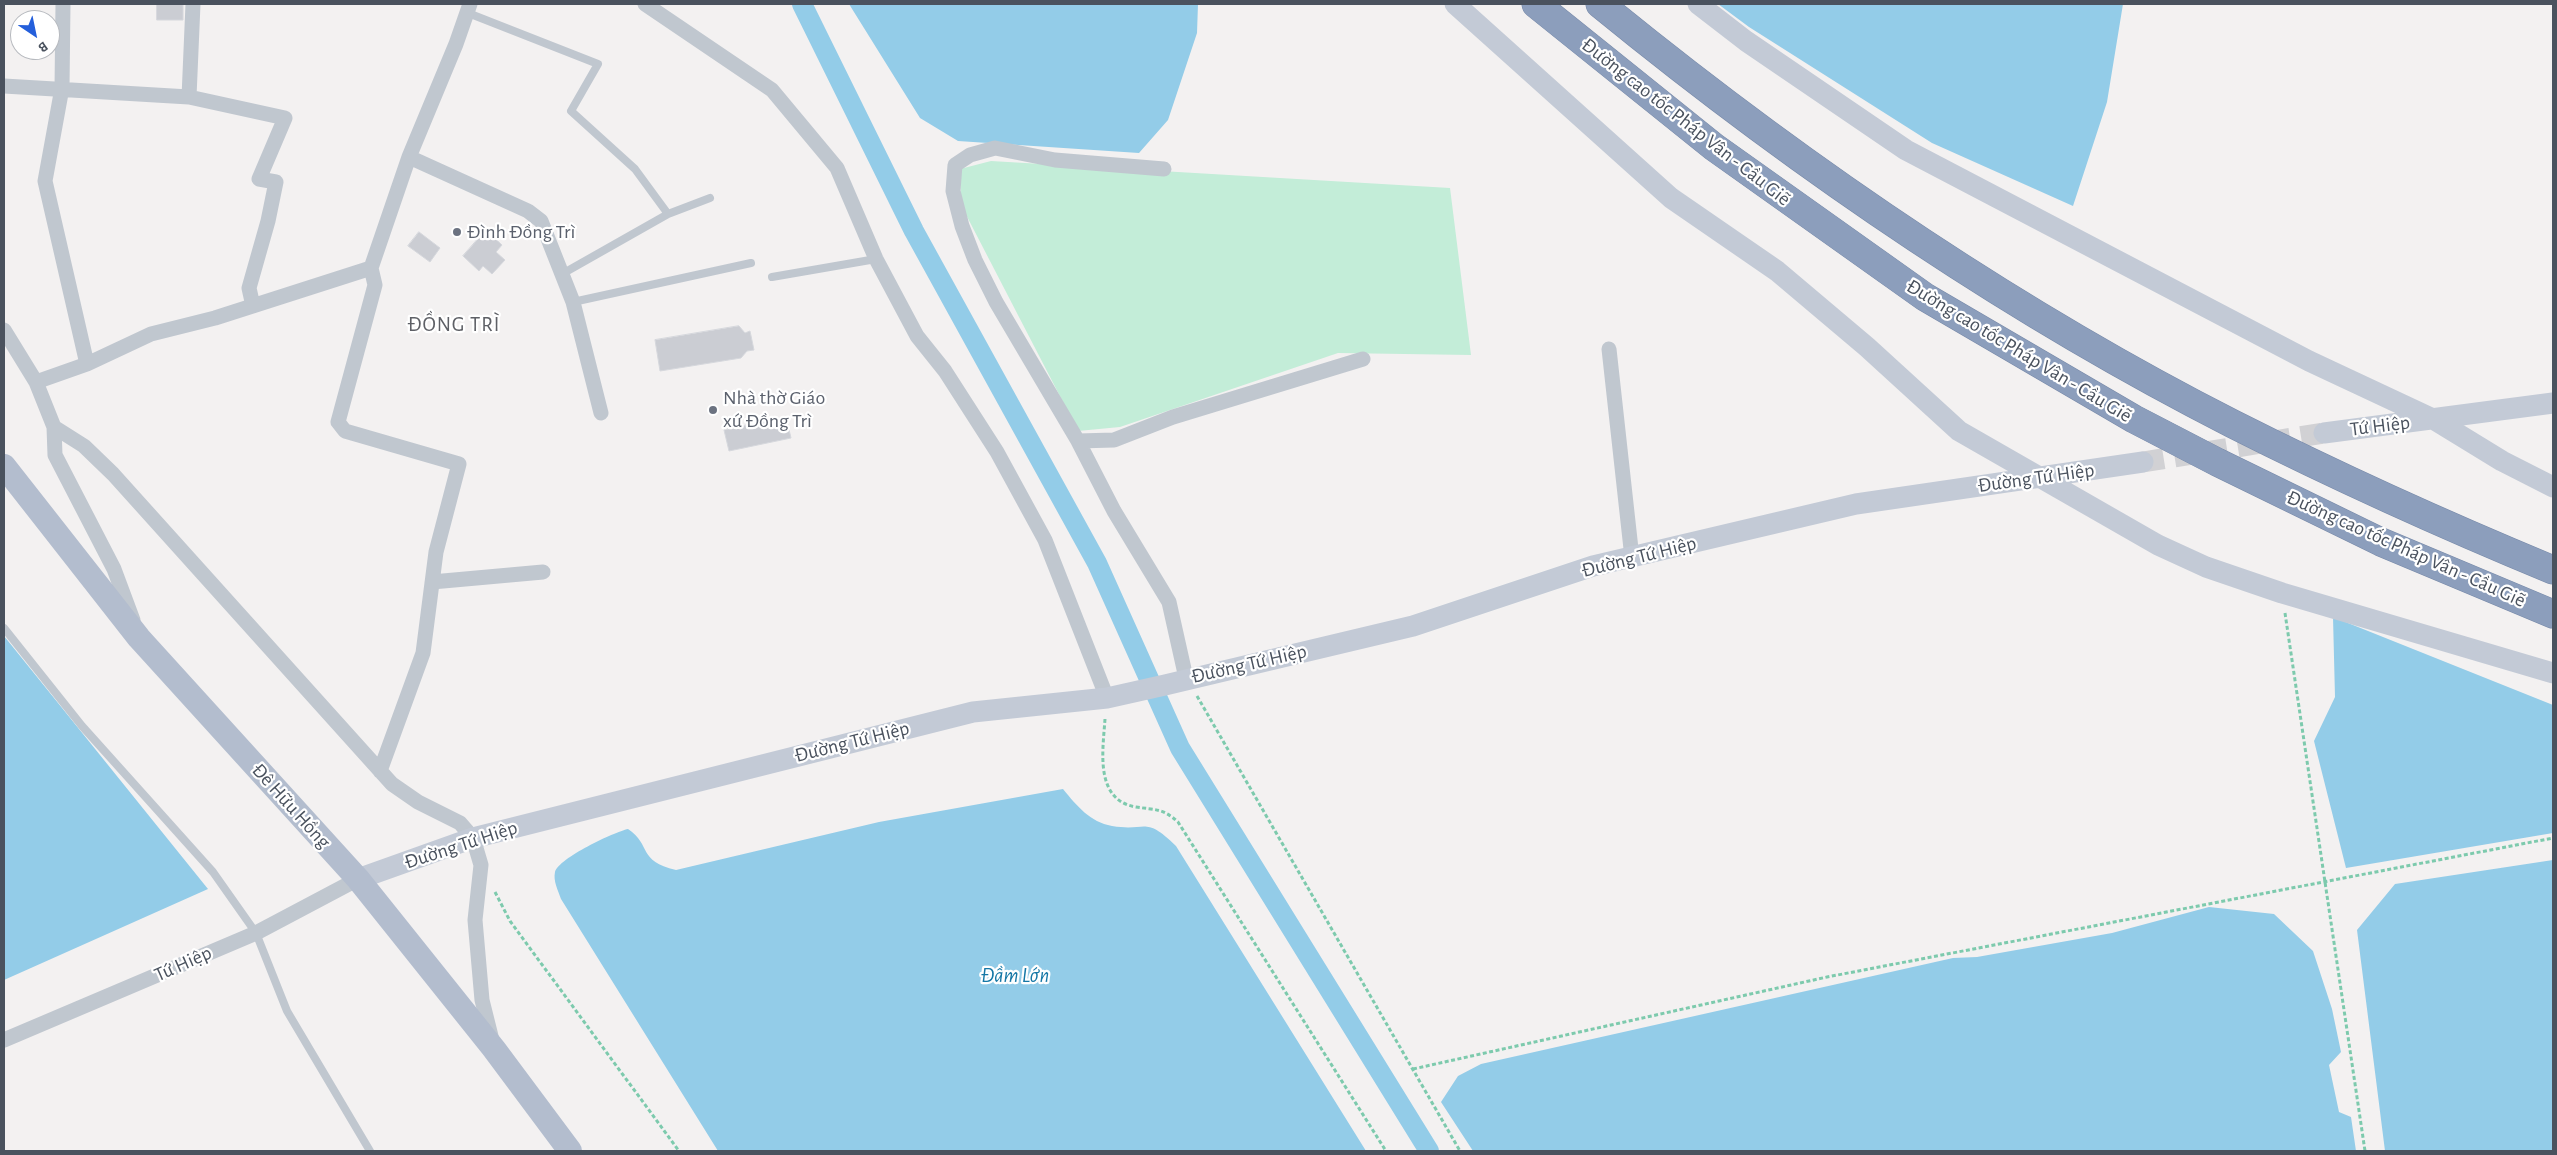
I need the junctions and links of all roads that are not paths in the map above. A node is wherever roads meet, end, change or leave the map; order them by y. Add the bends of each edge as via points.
1 (63, 4) edge
2 (193, 4) edge
3 (645, 4) edge
4 (1455, 4) edge
5 (1536, 4) edge
6 (1600, 4) edge
7 (1698, 4) edge
8 (469, 8) edge
9 (4, 86) edge
10 (62, 88) junction
11 (189, 96) junction
12 (409, 156) junction
13 (1164, 169) dead end
14 (710, 198) dead end
15 (668, 214) junction
16 (876, 259) junction
17 (751, 263) dead end
18 (371, 268) junction
19 (562, 274) junction
20 (772, 277) dead end
21 (573, 302) junction
22 (253, 306) junction
23 (4, 330) edge
24 (1609, 349) dead end
25 (1363, 358) dead end
26 (87, 364) junction
27 (36, 382) junction
28 (2553, 403) edge
29 (601, 413) dead end
30 (2436, 420) junction
31 (54, 427) junction
32 (2324, 433) tunnel mouth
33 (1078, 441) junction
34 (2143, 462) tunnel mouth
35 (4, 466) edge
36 (2042, 478) junction
37 (2553, 487) edge
38 (1632, 558) junction
39 (2553, 570) edge
40 (543, 572) dead end
41 (432, 582) junction
42 (2553, 614) edge
43 (4, 628) edge
44 (139, 638) junction
45 (2553, 673) edge
46 (1186, 678) junction
47 (1113, 696) junction
48 (380, 771) junction
49 (473, 838) junction
50 (358, 879) junction
51 (256, 933) junction
52 (4, 1040) edge
53 (494, 1049) junction
54 (370, 1151) edge
55 (570, 1151) edge

1 - 10 street
2 - 11 street
3 - 16 street via 772,90 837,168
4 - 36 street via 1671,198 1777,271 1867,347 1958,432
5 - 42 highway, Đường cao tốc Pháp Vân - Cầu Giẽ via 1714,148 1925,297 2134,419 2209,458 2381,542
6 - 39 highway, Đường cao tốc Pháp Vân - Cầu Giẽ via 1800,159 1932,249 2064,330 2232,423 2418,514
7 - 30 street via 1746,42 1906,150 2309,361
8 - 12 street
8 - 15 lane via 598,64 571,111 634,169
9 - 10 street
10 - 11 street
10 - 26 street via 44,181
11 - 22 street via 285,118 259,179 276,182 248,288
12 - 18 street
12 - 19 street via 528,211 541,221
13 - 33 street via 1055,160 995,148 970,155 954,165 953,191 975,260 996,302
14 - 15 lane
15 - 19 lane
16 - 20 lane
16 - 47 street via 917,336 945,371 997,452 1045,540
17 - 21 lane
18 - 22 street
18 - 41 street via 375,285 338,422 345,430 459,464 436,552
19 - 21 street
21 - 29 street
22 - 26 street via 151,334
23 - 27 street
24 - 38 street
25 - 33 street via 1173,417 1114,440
26 - 27 street
27 - 31 street
28 - 30 street
30 - 32 street, Tứ Hiệp
30 - 37 street via 2502,461
31 - 44 street via 56,455 114,568
31 - 48 street via 84,446 112,474
33 - 46 street via 1114,511 1169,602
34 - 36 street, Đường Tứ Hiệp
35 - 44 main road, Đê Hữu Hồng
36 - 38 street, Đường Tứ Hiệp via 1856,504
36 - 45 street via 2158,545 2206,567 2282,593
38 - 46 street, Đường Tứ Hiệp via 1593,566 1413,626
40 - 41 street
41 - 48 street via 423,653
43 - 51 lane via 82,726 213,872
44 - 50 main road, Đê Hữu Hồng
46 - 47 street, Đường Tứ Hiệp
47 - 49 street, Đường Tứ Hiệp via 973,712
48 - 49 street via 418,802 460,823
49 - 50 street, Đường Tứ Hiệp
49 - 53 street via 481,865 475,920 482,1000
50 - 51 street, Tứ Hiệp
50 - 53 main road, Đê Hữu Hồng
51 - 52 street, Tứ Hiệp
51 - 54 lane via 287,1010
53 - 55 main road, Đê Hữu Hồng

